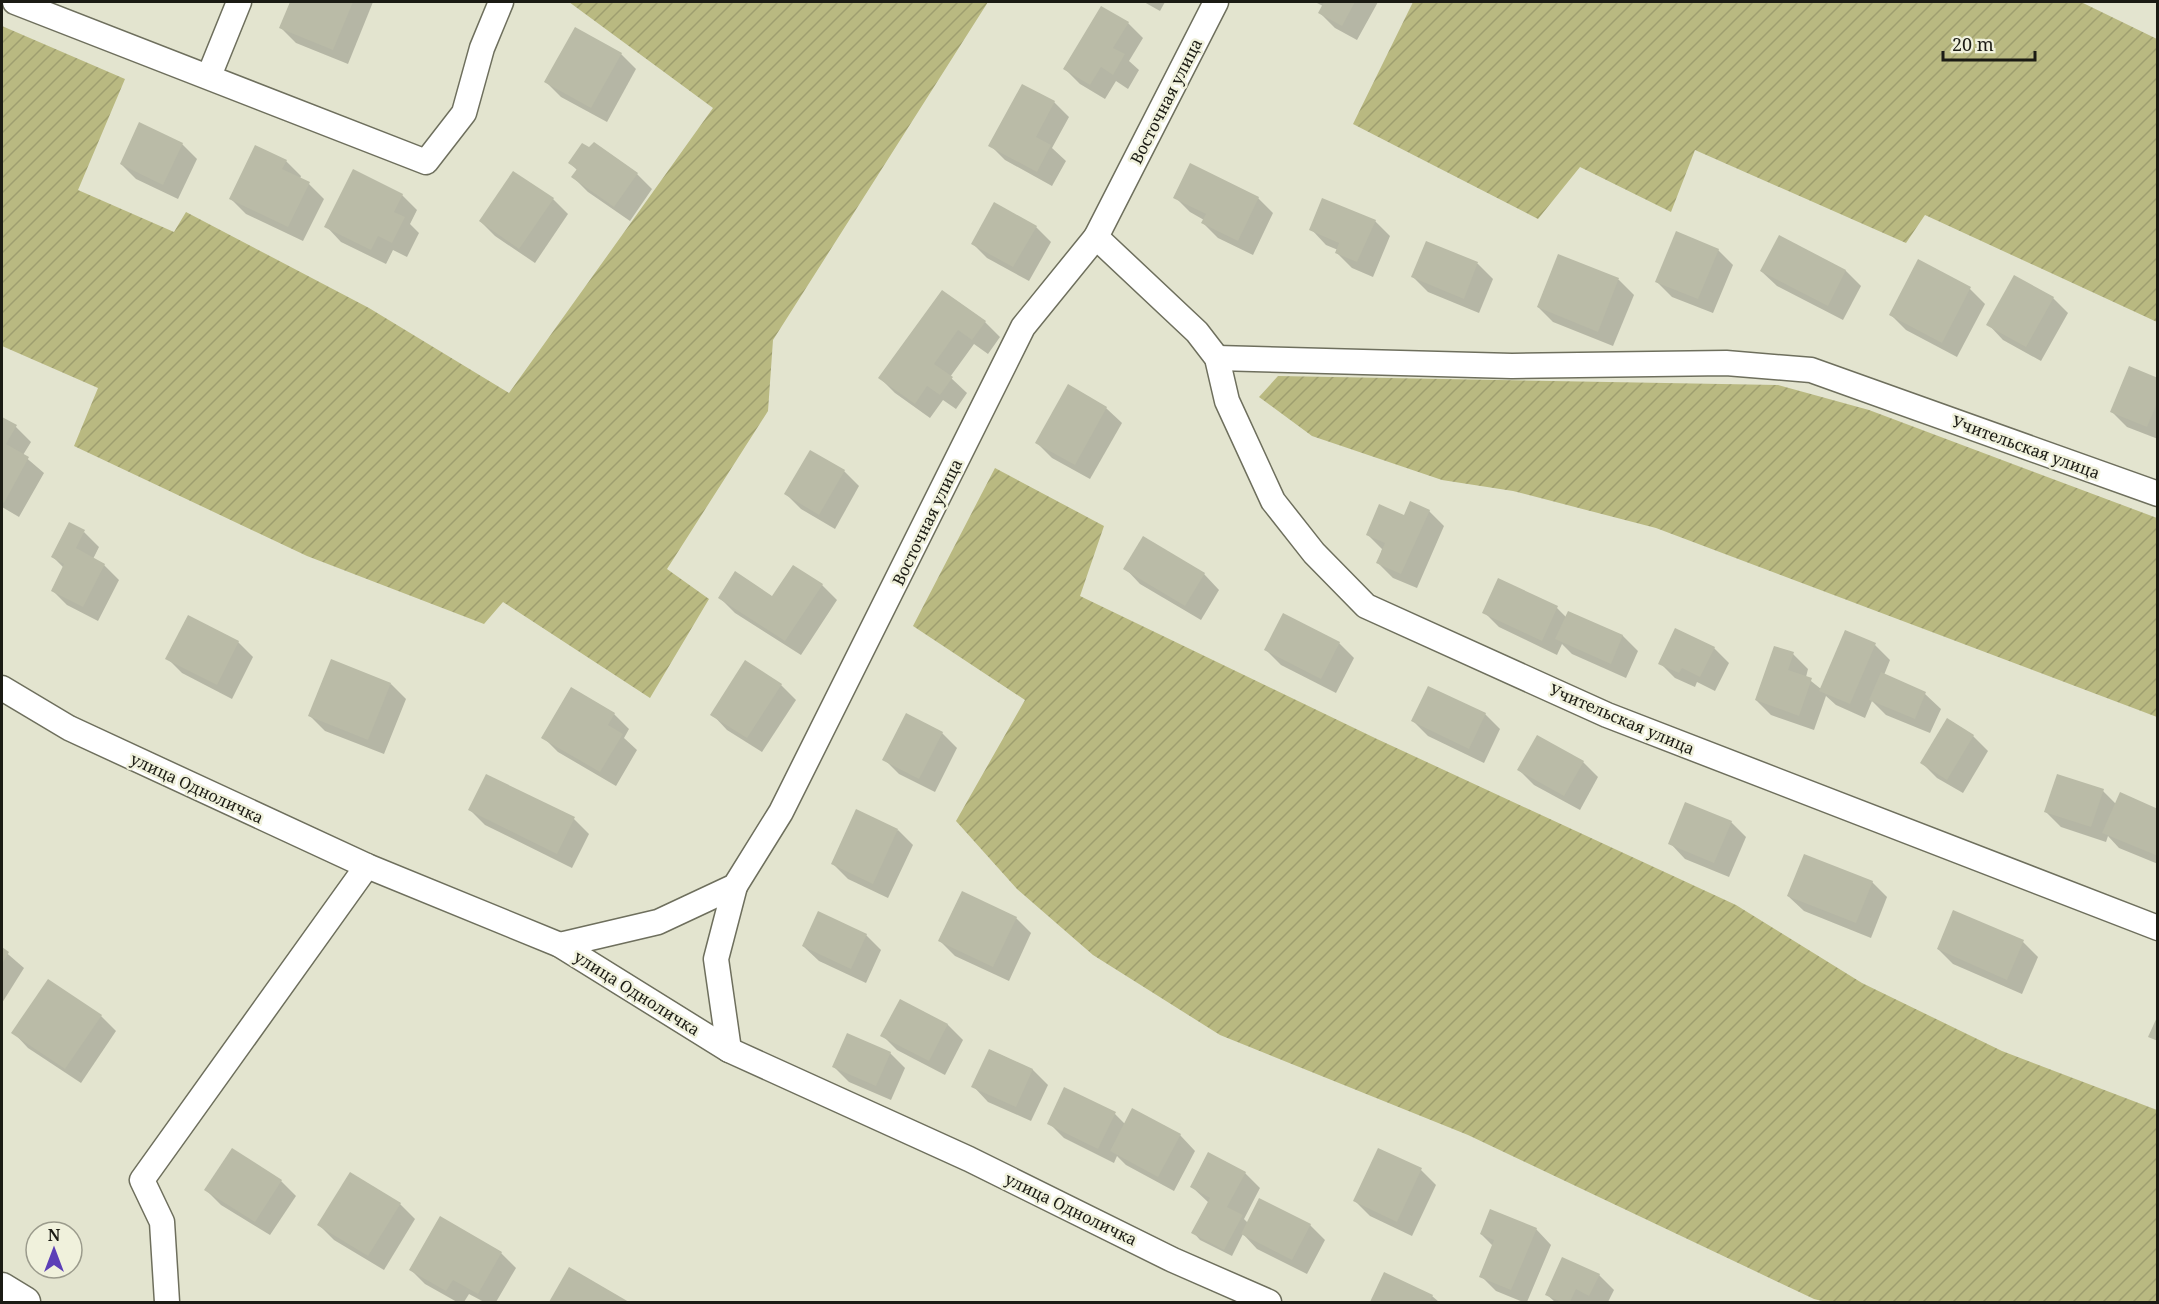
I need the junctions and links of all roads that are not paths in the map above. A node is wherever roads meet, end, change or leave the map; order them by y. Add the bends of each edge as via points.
1 (15, 2) edge
2 (239, 2) edge
3 (501, 2) edge
4 (1216, 2) edge
5 (208, 76) junction
6 (1096, 237) junction
7 (1217, 358) junction
8 (2157, 494) edge
9 (2, 688) edge
10 (367, 866) junction
11 (735, 886) junction
12 (2157, 928) edge
13 (560, 945) junction
14 (729, 1050) junction
15 (2, 1288) edge
16 (25, 1302) edge
17 (167, 1302) edge
18 (1269, 1302) edge

1 - 5 street
2 - 5 street
3 - 5 street via 482,48 464,113 426,162
4 - 6 street, Восточная улица
6 - 7 street, Учительская улица via 1197,332
6 - 11 street, Восточная улица via 1023,327 781,812
7 - 8 street, Учительская улица via 1512,366 1726,363 1811,370
7 - 12 street, Учительская улица via 1227,401 1274,501 1314,553 1366,606 1607,715
9 - 10 street, улица Одноличка via 69,729
10 - 13 street, улица Одноличка
10 - 17 street via 142,1180 162,1222
11 - 13 street via 658,922
11 - 14 street, Восточная улица via 716,959
13 - 14 street, улица Одноличка
14 - 18 street, улица Одноличка
15 - 16 street

